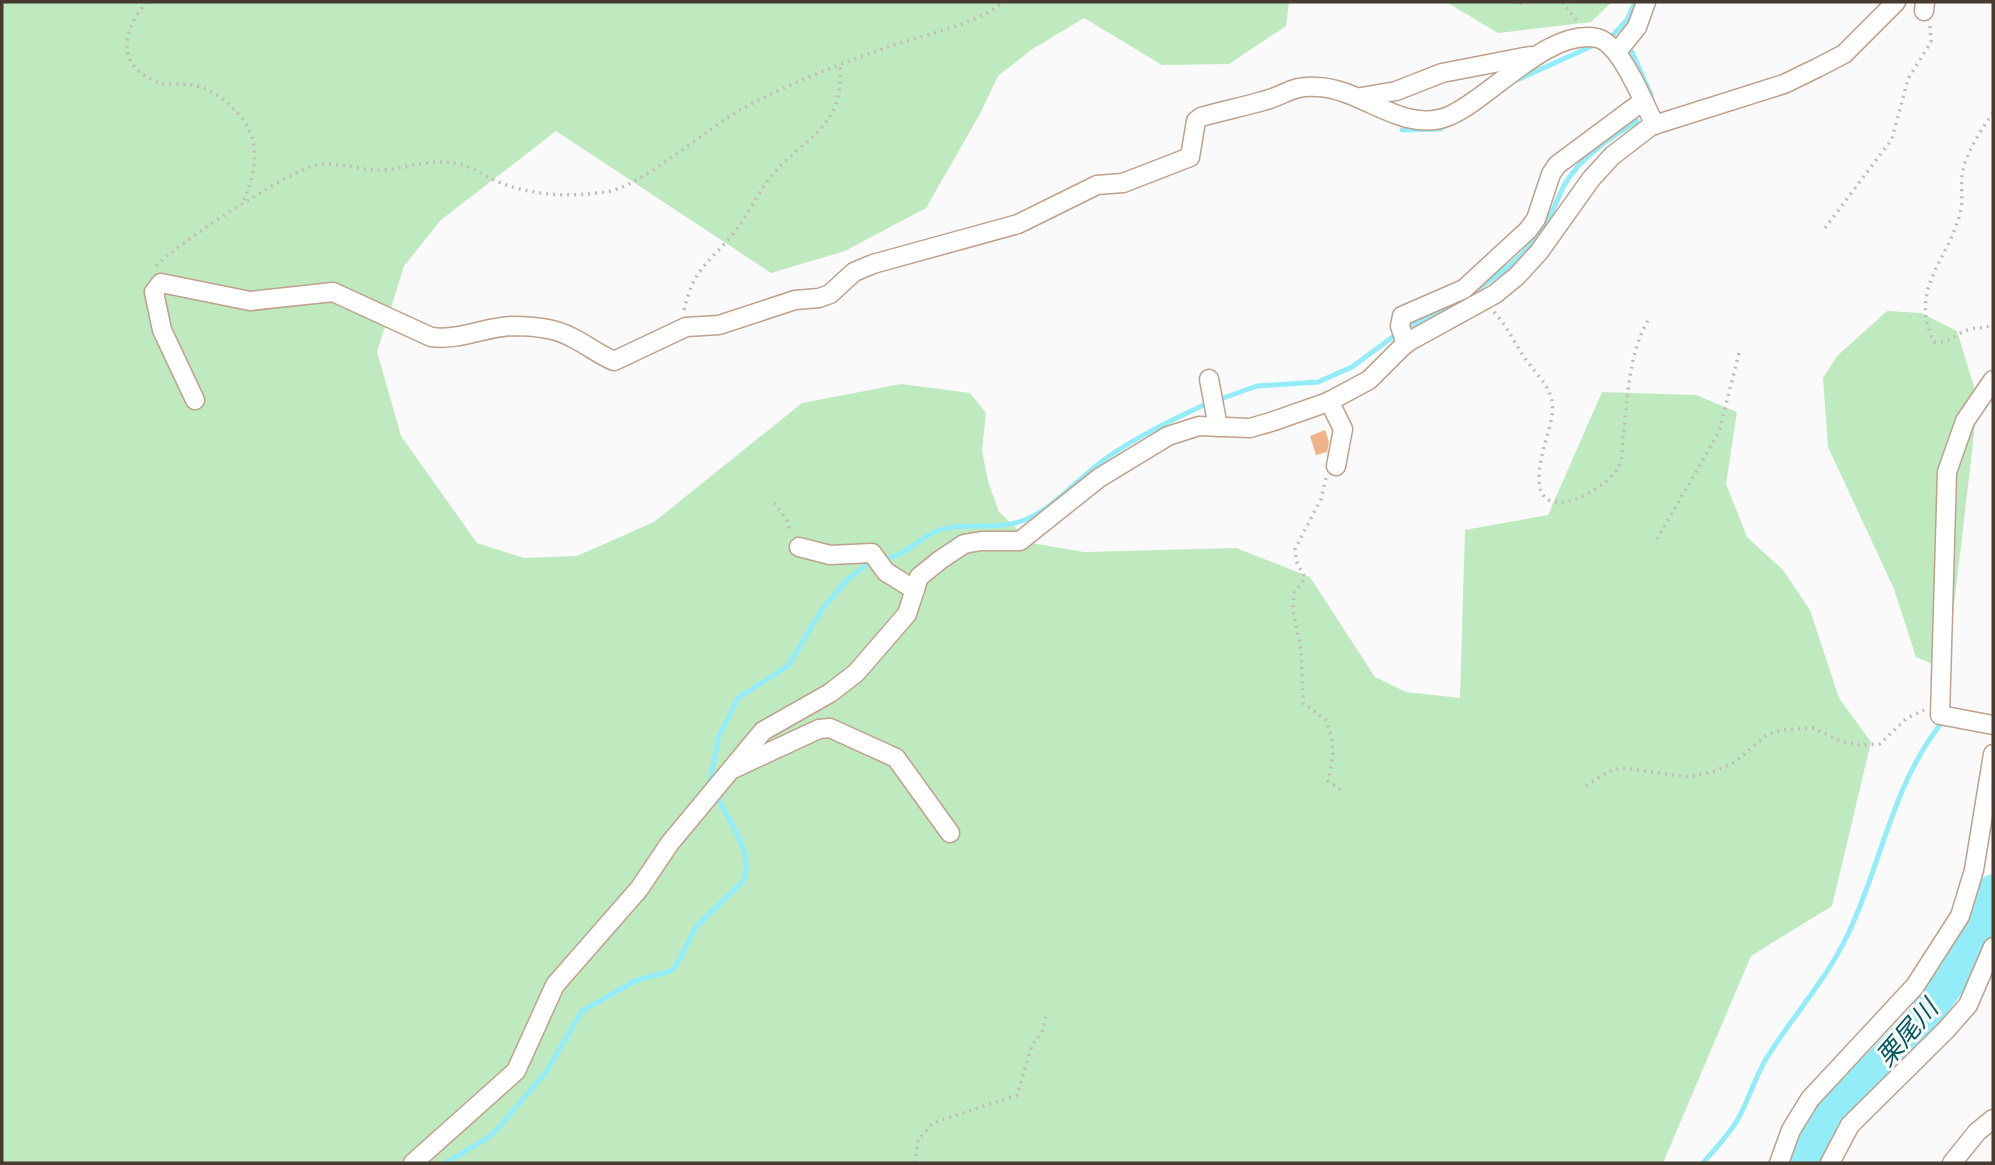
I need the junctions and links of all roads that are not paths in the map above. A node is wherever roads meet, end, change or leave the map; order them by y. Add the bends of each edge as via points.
1 (1646, 2) edge
2 (1896, 2) edge
3 (1617, 52) junction
4 (1538, 55) junction
5 (1361, 97) junction
6 (1643, 101) junction
7 (1655, 125) junction
8 (1406, 344) junction
9 (1209, 379) dead end
10 (1993, 380) edge
11 (195, 400) dead end
12 (1329, 401) junction
13 (1218, 427) junction
14 (1336, 466) road end
15 (800, 547) road end
16 (915, 590) junction
17 (1993, 725) edge
18 (1993, 754) edge
19 (733, 769) junction
20 (950, 833) dead end
21 (1993, 947) edge
22 (1993, 1119) edge
23 (413, 1163) edge
24 (1779, 1163) edge
25 (1830, 1163) edge
26 (1952, 1163) edge

1 - 3 street via 1637,27
2 - 7 street via 1844,54 1817,68 1784,84
3 - 4 street via 1601,39 1588,37
3 - 6 street
4 - 5 street via 1443,73 1396,91
4 - 5 street via 1448,116 1413,121
5 - 11 street via 1336,88 1296,86 1266,101 1201,117 1196,121 1190,157 1180,162 1148,170 1123,183 1097,185 1018,224 873,264 819,298 794,300 719,325 681,329 614,361 569,335 544,329 514,326 447,339 431,337 333,292 250,301 161,284 155,289 162,330
6 - 7 street
6 - 8 street via 1557,165 1536,219 1469,285 1402,316 1399,320
7 - 8 street via 1605,164 1517,276 1483,301
8 - 12 street via 1369,380
9 - 13 street
10 - 17 street via 1965,421 1947,472 1940,703 1940,715
12 - 13 street via 1250,428
12 - 14 street via 1343,429
13 - 16 street via 1199,426 1168,436 1099,478 1020,541 964,544 919,578
15 - 16 street via 830,555 872,553 886,572
16 - 19 street via 907,614 856,673 763,731
18 - 24 street via 1974,870 1960,916 1915,986 1810,1099 1791,1130
19 - 20 street via 819,729 830,729 897,758
19 - 23 street via 670,843 639,889 555,985 516,1071
21 - 25 street via 1968,1004 1850,1125
22 - 26 street

